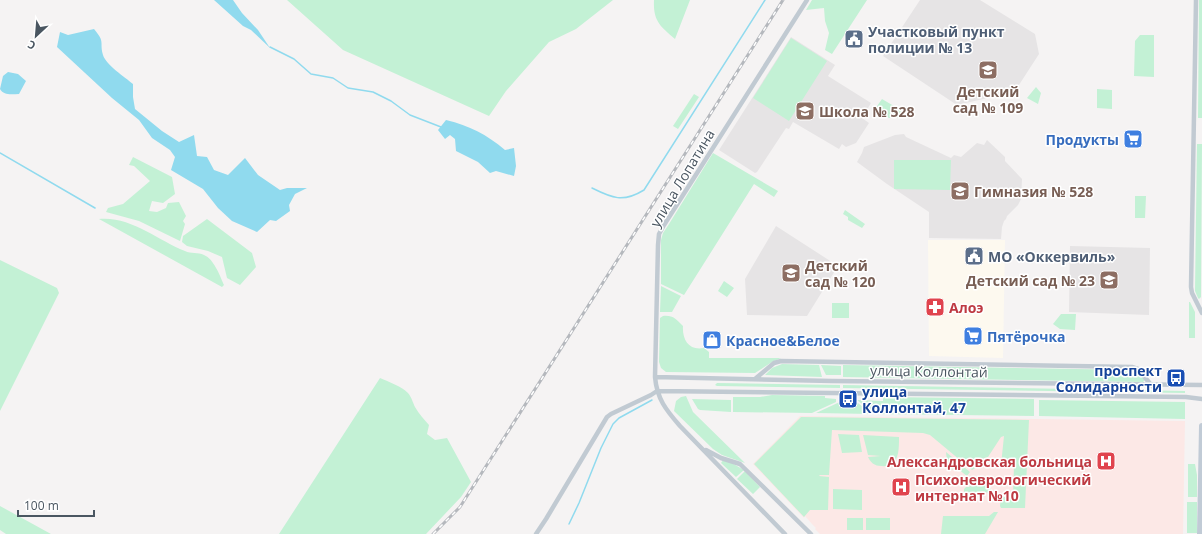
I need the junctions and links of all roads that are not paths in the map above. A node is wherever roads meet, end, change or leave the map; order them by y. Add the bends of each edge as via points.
1 (806, 0) edge
2 (1196, 0) edge
3 (1202, 313) edge
4 (655, 377) junction
5 (755, 379) junction
6 (1202, 385) edge
7 (1152, 386) junction
8 (657, 391) junction
9 (1202, 399) edge
10 (1202, 426) edge
11 (703, 448) junction
12 (722, 458) junction
13 (716, 464) junction
14 (536, 534) edge
15 (785, 534) edge
16 (811, 534) edge
17 (1200, 534) edge

1 - 4 street, улица Лопатина via 660,234
2 - 3 street via 1191,286
4 - 5 street, улица Коллонтай
4 - 8 street, улица Лопатина
5 - 7 street, улица Коллонтай
5 - 7 street via 774,363 781,361 1132,367 1138,369
6 - 7 street, улица Коллонтай
8 - 9 street, улица Коллонтай
8 - 11 street, улица Лопатина via 668,412
8 - 14 street via 607,417
10 - 17 main road
11 - 12 street
11 - 13 street
12 - 13 street
12 - 16 street via 740,464
13 - 15 street

